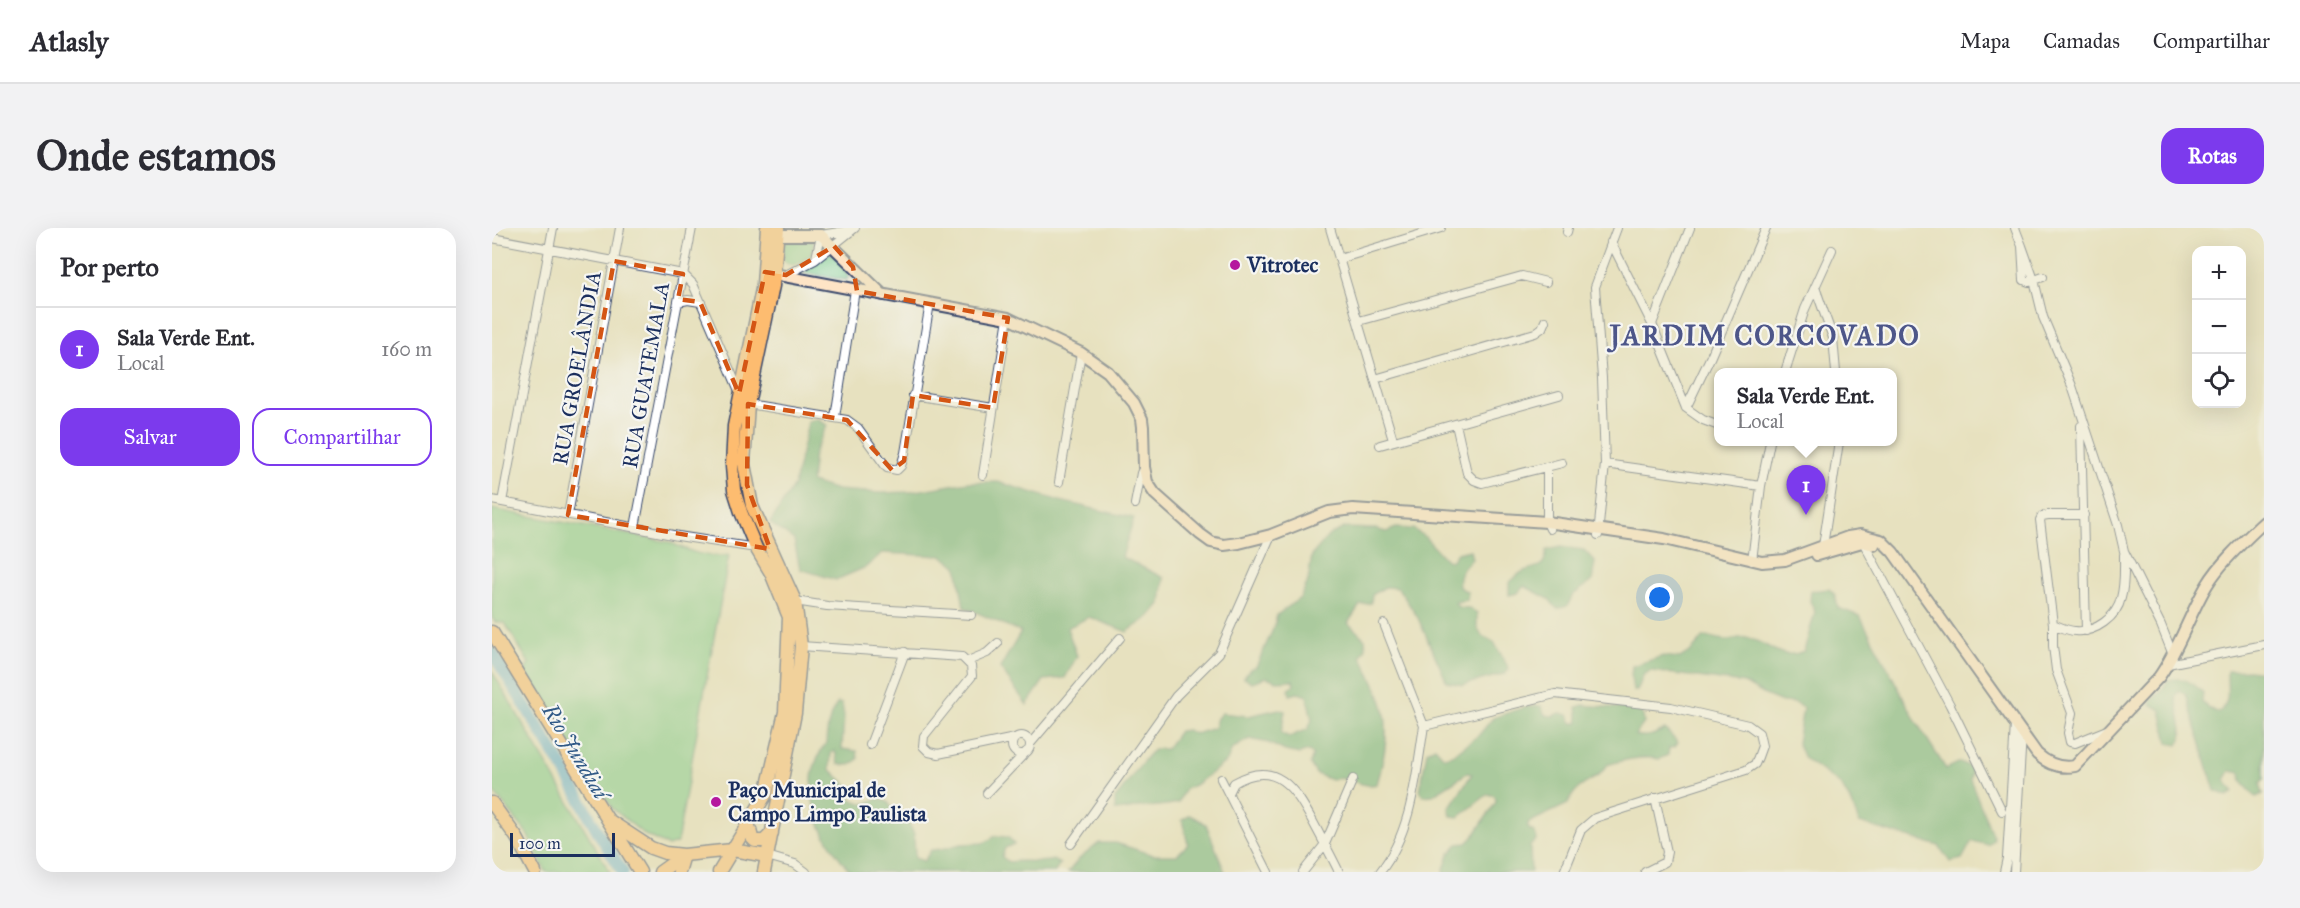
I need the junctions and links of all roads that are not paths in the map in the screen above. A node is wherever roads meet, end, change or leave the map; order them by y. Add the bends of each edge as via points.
1 (553, 228) edge
2 (621, 228) edge
3 (692, 228) edge
4 (1330, 228) edge
5 (1441, 228) edge
6 (1617, 228) edge
7 (1690, 228) edge
8 (1766, 228) edge
9 (2015, 228) edge
10 (853, 229) edge
11 (772, 232) edge
12 (821, 235) junction
13 (492, 238) edge
14 (1611, 243) junction
15 (834, 246) junction
16 (2022, 246) junction
17 (549, 249) junction
18 (1832, 250) dead end
19 (1339, 259) junction
20 (815, 260) junction
21 (614, 261) junction
22 (853, 267) junction
23 (683, 274) junction
24 (775, 274) junction
25 (2043, 277) dead end
26 (2034, 280) junction
27 (1546, 282) dead end
28 (1815, 287) junction
29 (855, 290) junction
30 (883, 295) junction
31 (678, 302) junction
32 (700, 302) junction
33 (930, 303) junction
34 (1660, 303) junction
35 (1644, 310) junction
36 (1008, 318) junction
37 (1359, 321) junction
38 (1545, 321) dead end
39 (1652, 324) junction
40 (1081, 353) junction
41 (1786, 368) edge
42 (1836, 368) edge
43 (1374, 379) junction
44 (740, 393) junction
45 (913, 395) junction
46 (1559, 395) dead end
47 (748, 404) junction
48 (993, 408) junction
49 (1686, 408) junction
50 (2080, 416) junction
51 (835, 417) junction
52 (1456, 424) junction
53 (1714, 424) edge
54 (1393, 440) junction
55 (1380, 445) dead end
56 (1769, 446) edge
57 (1838, 446) edge
58 (1562, 463) dead end
59 (1605, 464) junction
60 (1144, 467) junction
61 (1547, 468) junction
62 (983, 475) dead end
63 (1059, 482) dead end
64 (1761, 486) junction
65 (492, 500) edge
66 (502, 502) junction
67 (1135, 504) dead end
68 (568, 515) junction
69 (2084, 515) junction
70 (2264, 522) edge
71 (1548, 526) junction
72 (636, 527) junction
73 (1598, 532) junction
74 (1271, 535) junction
75 (1862, 539) junction
76 (1823, 546) junction
77 (756, 548) junction
78 (770, 549) junction
79 (2124, 551) junction
80 (1752, 561) junction
81 (795, 601) junction
82 (972, 615) dead end
83 (1384, 624) dead end
84 (2053, 624) junction
85 (2086, 631) junction
86 (492, 632) edge
87 (1120, 638) dead end
88 (998, 643) dead end
89 (2264, 645) edge
90 (801, 646) junction
91 (905, 652) junction
92 (2170, 659) junction
93 (968, 661) junction
94 (1424, 726) junction
95 (2018, 728) junction
96 (2111, 729) junction
97 (1015, 738) junction
98 (994, 743) junction
99 (870, 745) dead end
100 (1028, 748) junction
101 (1014, 750) junction
102 (1014, 766) junction
103 (1221, 779) dead end
104 (1353, 779) dead end
105 (987, 793) dead end
106 (1229, 793) junction
107 (1655, 798) junction
108 (492, 803) edge
109 (2002, 812) dead end
110 (609, 821) junction
111 (749, 825) junction
112 (772, 833) junction
113 (1325, 843) junction
114 (1071, 844) dead end
115 (732, 850) junction
116 (684, 855) junction
117 (765, 864) edge
118 (535, 872) edge
119 (640, 872) edge
120 (660, 872) edge
121 (680, 872) edge
122 (719, 872) edge
123 (756, 872) edge
124 (806, 872) edge
125 (1268, 872) edge
126 (1303, 872) edge
127 (1340, 872) edge
128 (1380, 872) edge
129 (1564, 872) edge
130 (1645, 872) edge
131 (2004, 872) edge
132 (2014, 872) edge

1 - 17 street
2 - 21 street, RUA GROELÂNDIA
3 - 23 street, RUA GUATEMALA
4 - 19 street
5 - 19 street
6 - 14 street
7 - 34 street
8 - 49 street
9 - 16 street
10 - 12 street
10 - 15 street
11 - 12 main road
11 - 24 main road
12 - 15 main road
12 - 20 street
13 - 17 street
14 - 35 street
14 - 59 street via 1594,287
15 - 20 street
15 - 22 main road
16 - 26 street
16 - 26 street via 2024,280
17 - 21 street
17 - 66 street
18 - 28 street
19 - 37 street
20 - 24 street
21 - 23 street
21 - 68 street, RUA GROELÂNDIA
22 - 29 main road
22 - 30 main road
23 - 31 street, RUA GUATEMALA
23 - 32 street via 693,284
24 - 29 main road
24 - 44 main road
24 - 47 main road
25 - 26 street
26 - 50 street via 2043,317 2072,386
27 - 37 street via 1522,276
28 - 41 street
28 - 42 street via 1833,338
29 - 30 main road
29 - 51 street
30 - 33 main road
31 - 32 street
31 - 72 street, RUA GUATEMALA
32 - 44 street
33 - 36 main road
33 - 45 street
34 - 35 street
34 - 39 street
35 - 39 street
36 - 40 main road
36 - 48 street
37 - 43 street
38 - 43 street via 1535,333
39 - 49 street
40 - 60 main road via 1108,372 1134,403 1143,427
40 - 63 street
43 - 54 street
44 - 77 main road via 734,426 734,490
45 - 48 street
45 - 51 street via 904,461 897,470 887,468 853,423
46 - 52 street
47 - 51 street
47 - 78 main road via 744,464 747,485
48 - 62 street
49 - 53 street
50 - 69 street
50 - 79 street
52 - 54 street
52 - 61 street via 1467,473 1474,480 1482,483
54 - 55 street
56 - 64 street
57 - 76 street
58 - 61 street
59 - 64 street
59 - 73 street
60 - 67 street
60 - 74 main road via 1155,494 1212,542 1224,545
61 - 71 street
64 - 80 street
65 - 66 street
66 - 68 street
68 - 72 street
69 - 84 street via 2048,515 2040,520
69 - 85 street
70 - 92 main road via 2208,583
71 - 73 main road
71 - 74 main road via 1353,509 1329,512
72 - 77 street
73 - 75 main road via 1771,568 1791,565
73 - 80 main road via 1664,539
74 - 114 street via 1219,653 1176,696
75 - 76 main road via 1848,537
75 - 95 main road via 1881,540 1893,552
75 - 109 street
76 - 80 main road via 1774,562
77 - 78 main road
77 - 111 main road via 771,573 789,617 790,630 785,712 766,794
78 - 81 main road
79 - 85 street via 2124,578 2117,608 2104,622
79 - 92 street via 2161,625
81 - 82 street
81 - 90 main road
83 - 94 street
84 - 85 street
84 - 96 street via 2056,670 2072,713 2070,742
86 - 110 main road
87 - 100 street
88 - 93 street
89 - 92 street
90 - 91 street
90 - 112 main road via 795,713
91 - 93 street via 955,655
91 - 99 street
92 - 96 main road via 2159,677
93 - 98 street via 972,676 924,736 923,746 938,754
94 - 107 street via 1555,694 1671,707 1748,725 1759,733 1762,746 1755,764 1746,770
94 - 128 street via 1406,821 1392,858
95 - 96 main road via 2037,754 2062,767 2075,765
95 - 131 street
95 - 132 street
97 - 98 street
97 - 100 street via 1025,736
97 - 101 street
98 - 101 street
100 - 101 street via 1020,753
100 - 102 street
101 - 102 street
102 - 105 street
103 - 106 street
104 - 113 street
106 - 113 street via 1239,780 1256,774 1273,776 1294,789
106 - 125 street
107 - 129 street via 1595,818 1581,830
107 - 130 street via 1668,852 1665,862
108 - 118 main road
110 - 116 main road via 651,848
110 - 119 main road
111 - 112 main road via 755,841 764,841
111 - 115 main road
112 - 117 main road
113 - 126 street
113 - 127 street
115 - 116 main road
115 - 117 main road
115 - 122 main road
116 - 120 main road
116 - 121 main road
117 - 123 main road
117 - 124 street via 795,864

